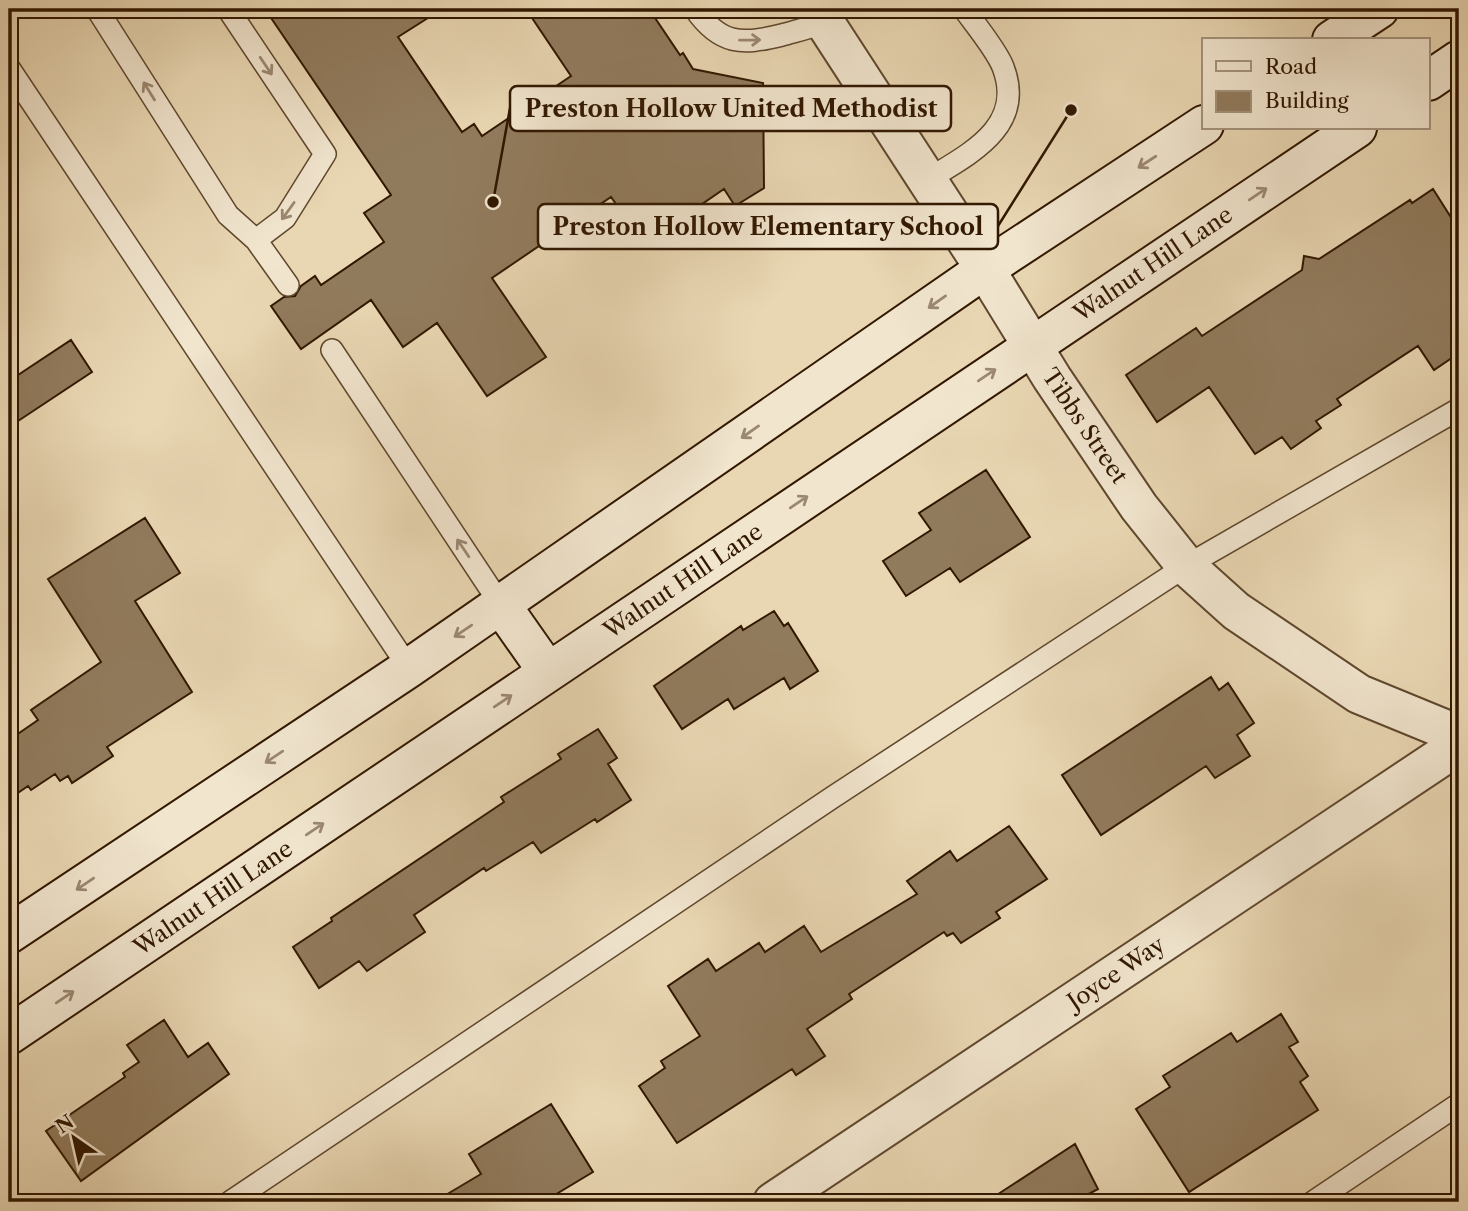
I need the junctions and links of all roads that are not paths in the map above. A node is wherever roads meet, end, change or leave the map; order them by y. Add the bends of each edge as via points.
1 (97, 9) edge
2 (228, 9) edge
3 (695, 9) edge
4 (964, 9) edge
5 (1380, 9) edge
6 (820, 15) edge
7 (1335, 38) edge
8 (1459, 60) edge
9 (9, 68) edge
10 (1430, 80) edge
11 (1202, 126) edge
12 (1354, 130) edge
13 (927, 180) junction
14 (256, 240) junction
15 (985, 269) junction
16 (288, 285) dead end
17 (1031, 345) junction
18 (332, 350) dead end
19 (1459, 409) edge
20 (1186, 566) junction
21 (501, 605) junction
22 (409, 668) junction
23 (548, 671) junction
24 (1459, 735) edge
25 (1459, 745) edge
26 (9, 934) edge
27 (9, 1035) edge
28 (1459, 1104) edge
29 (230, 1202) edge
30 (773, 1202) edge
31 (1313, 1202) edge

14 -> 1 lane via 228,215
2 -> 14 lane via 325,154 285,218
3 -> 6 lane via 706,26 731,39 755,42 808,29
4 - 13 lane via 1003,66 1009,91 1004,116 993,135 973,152
5 - 7 main road
6 - 13 main road, Tibbs Street
8 - 10 main road
9 - 22 lane
11 -> 15 main road
17 -> 12 main road, Walnut Hill Lane
13 - 15 main road, Tibbs Street
14 - 16 lane
15 - 17 main road, Tibbs Street
15 -> 21 main road
17 - 20 main road, Tibbs Street via 1139,507
23 -> 17 main road, Walnut Hill Lane
21 -> 18 lane
19 - 20 lane
20 - 24 main road, Tibbs Street via 1236,611 1359,694
20 - 29 lane
21 -> 22 main road
21 - 23 main road
22 -> 26 main road
27 -> 23 main road, Walnut Hill Lane
25 - 30 main road, Joyce Way
28 - 31 lane

